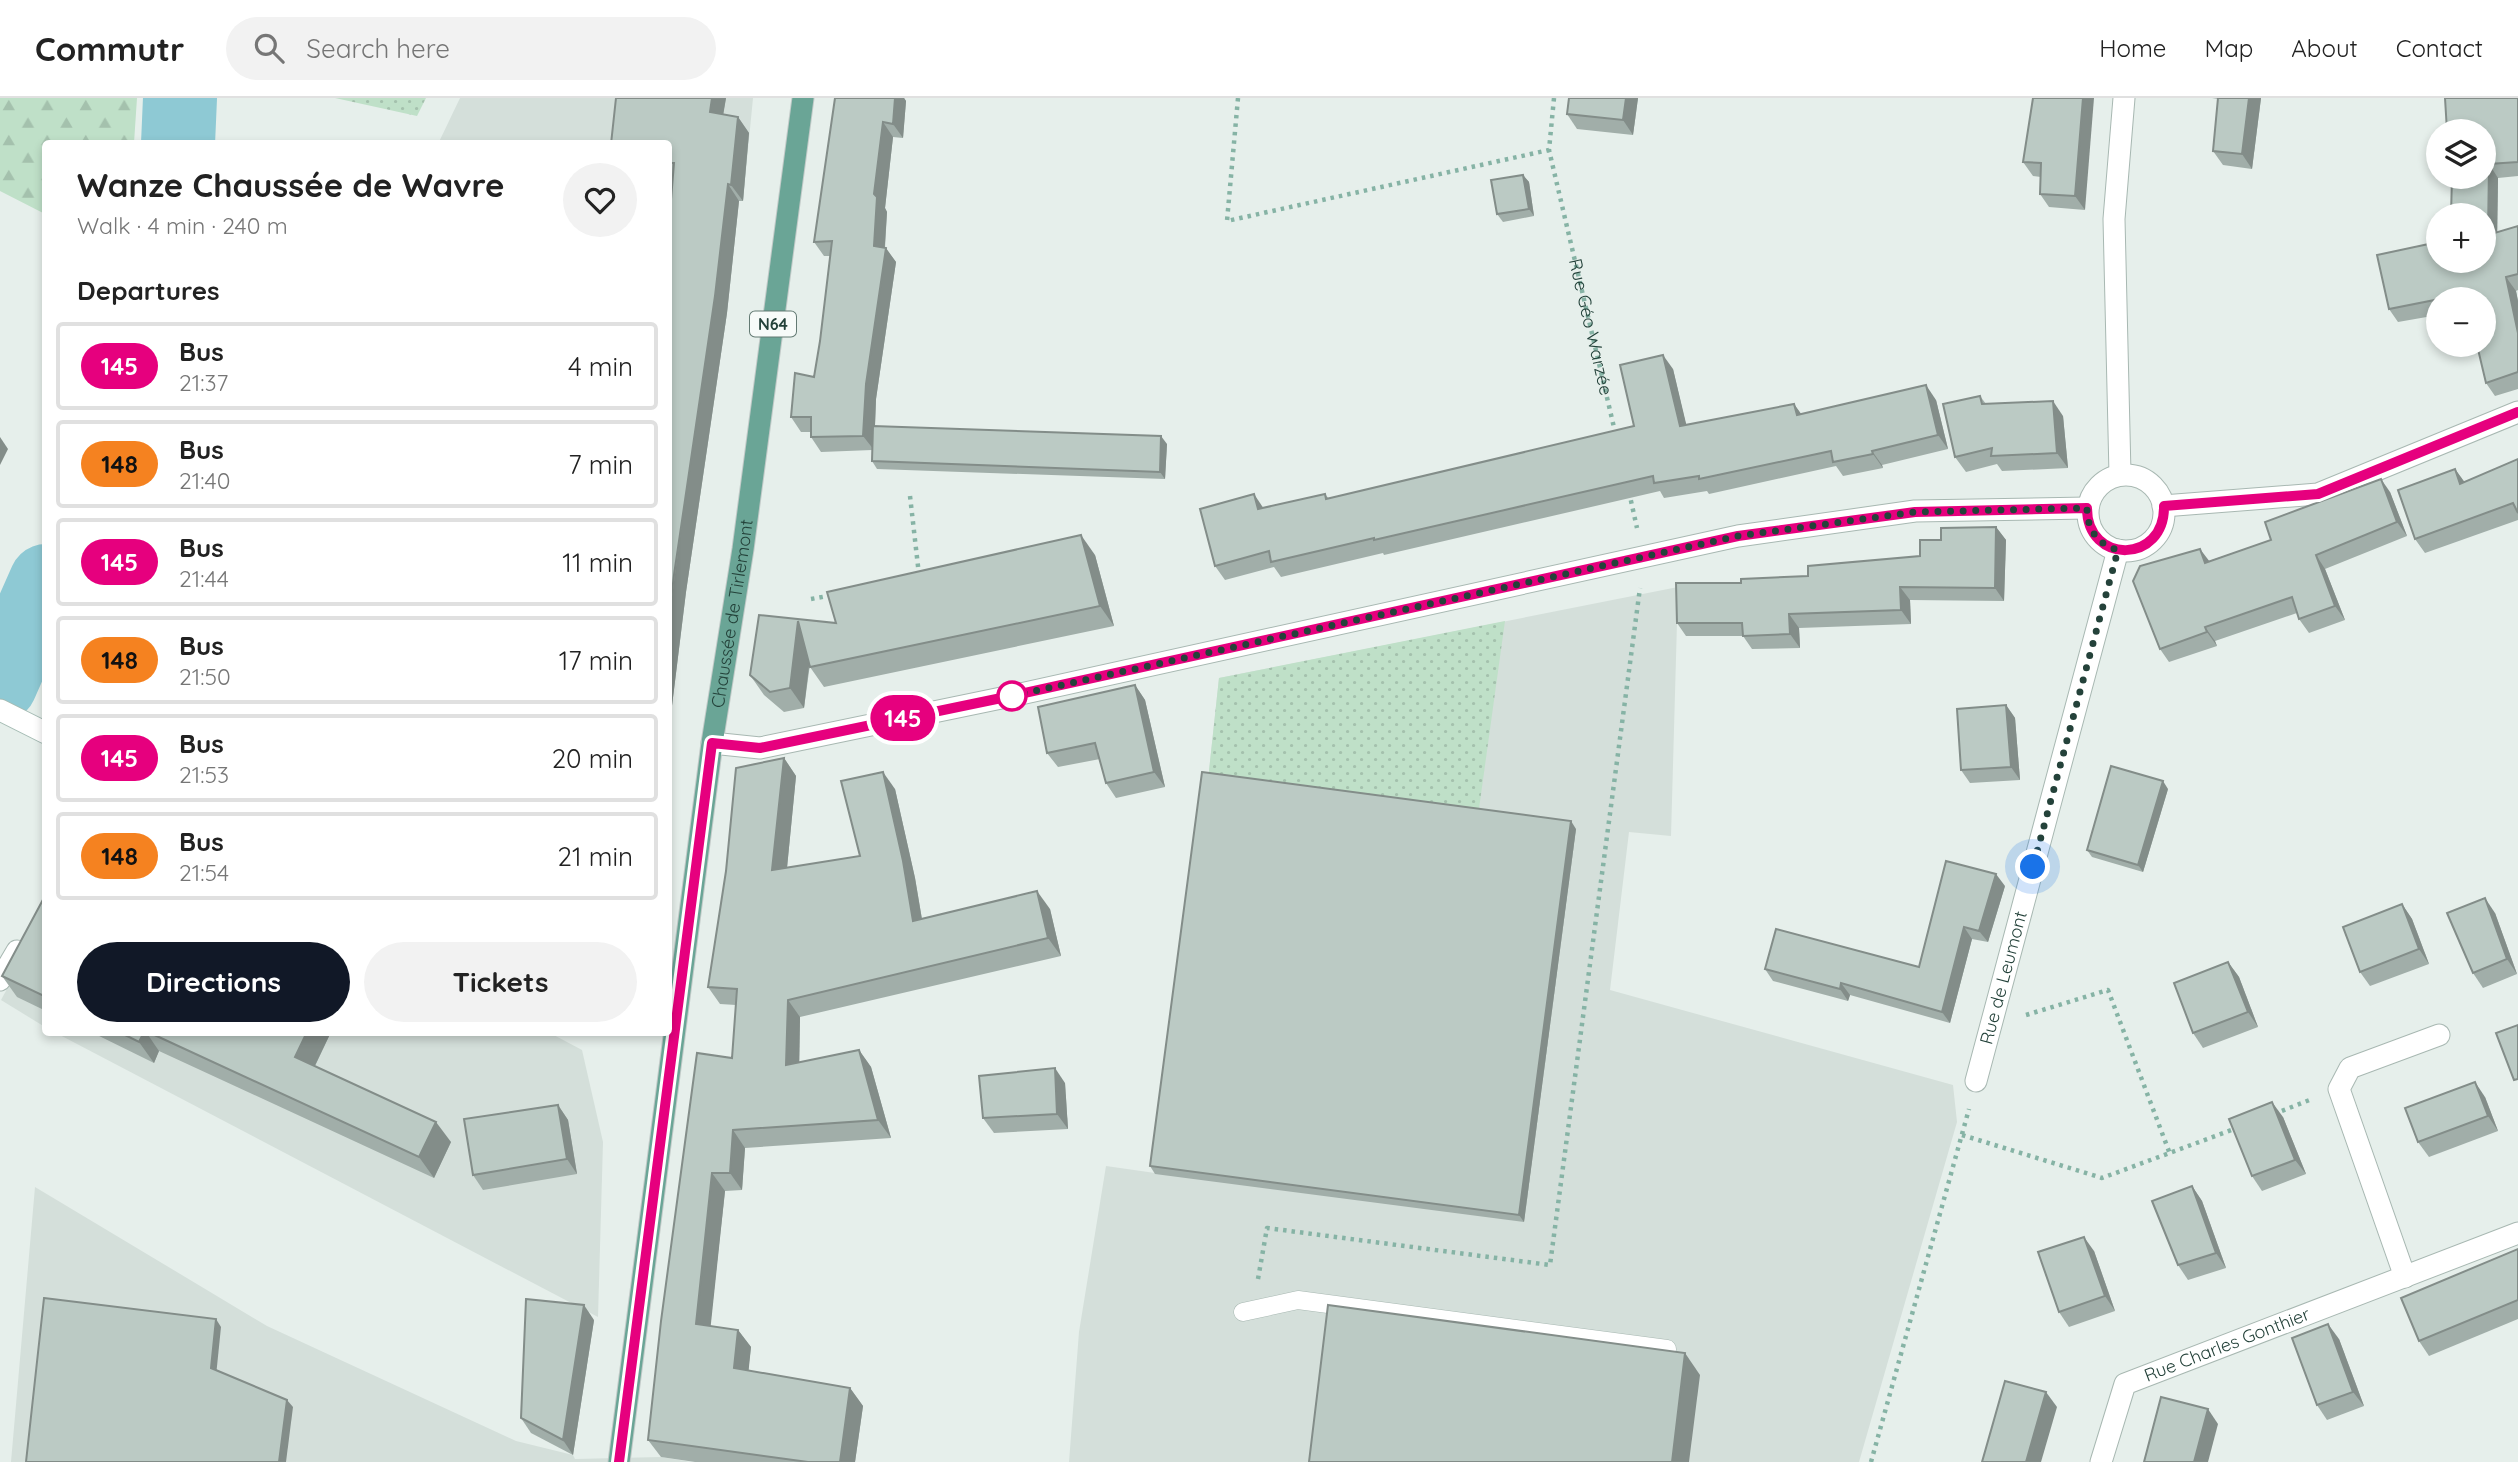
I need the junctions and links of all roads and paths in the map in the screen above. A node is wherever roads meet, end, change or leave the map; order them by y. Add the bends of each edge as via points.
1 (803, 98) edge
2 (1238, 98) edge
3 (1554, 98) edge
4 (2124, 98) edge
5 (1549, 150) junction
6 (2518, 412) edge
7 (1619, 449) edge
8 (2120, 474) junction
9 (1628, 489) edge
10 (910, 496) dead end
11 (2164, 506) junction
12 (2087, 508) junction
13 (2118, 550) junction
14 (1644, 558) junction
15 (919, 577) junction
16 (907, 579) edge
17 (920, 586) edge
18 (834, 595) edge
19 (811, 599) dead end
20 (0, 710) edge
21 (42, 731) edge
22 (712, 743) junction
23 (26, 936) edge
24 (0, 980) edge
25 (674, 1003) edge
26 (1990, 1026) junction
27 (2439, 1035) dead end
28 (670, 1036) edge
29 (1976, 1081) joint
30 (2339, 1089) junction
31 (2261, 1119) edge
32 (2248, 1124) edge
33 (1962, 1135) junction
34 (2170, 1154) junction
35 (2518, 1233) edge
36 (2405, 1277) junction
37 (1243, 1312) joint
38 (1667, 1349) edge
39 (620, 1462) edge
40 (1871, 1462) edge
41 (2101, 1462) edge

1 - 22 main road, Chaussée de Tirlemont / N64
2 - 5 path via 1227,221
3 - 5 path, Rue Géo Warzée
4 - 8 street via 2114,219
5 - 7 path, Rue Géo Warzée
6 - 11 street via 2318,494
8 - 11 street via 2132,474 2153,485
8 - 12 street via 2098,486
9 - 14 path
10 - 15 path
11 - 13 street via 2160,530 2152,540 2130,551
12 - 13 street via 2094,535
12 - 14 street via 1915,512 1738,536
13 - 26 street, Rue de Leumont
14 - 22 street via 760,748
14 - 37 path via 1550,1265 1267,1228 1258,1282
15 - 16 path
15 - 17 path
18 - 19 path
20 - 21 street
22 - 25 main road, Chaussée de Tirlemont / N64
23 - 24 street
26 - 29 street, Rue de Leumont
26 - 34 path via 2108,990
27 - 30 street via 2350,1068
28 - 39 main road, Chaussée de Tirlemont
29 - 33 path
30 - 31 path
30 - 36 street
32 - 34 path
33 - 34 path via 2102,1178
33 - 40 path
35 - 36 street, Rue Charles Gonthier
36 - 41 street, Rue Charles Gonthier via 2125,1384
37 - 38 lane via 1298,1300

